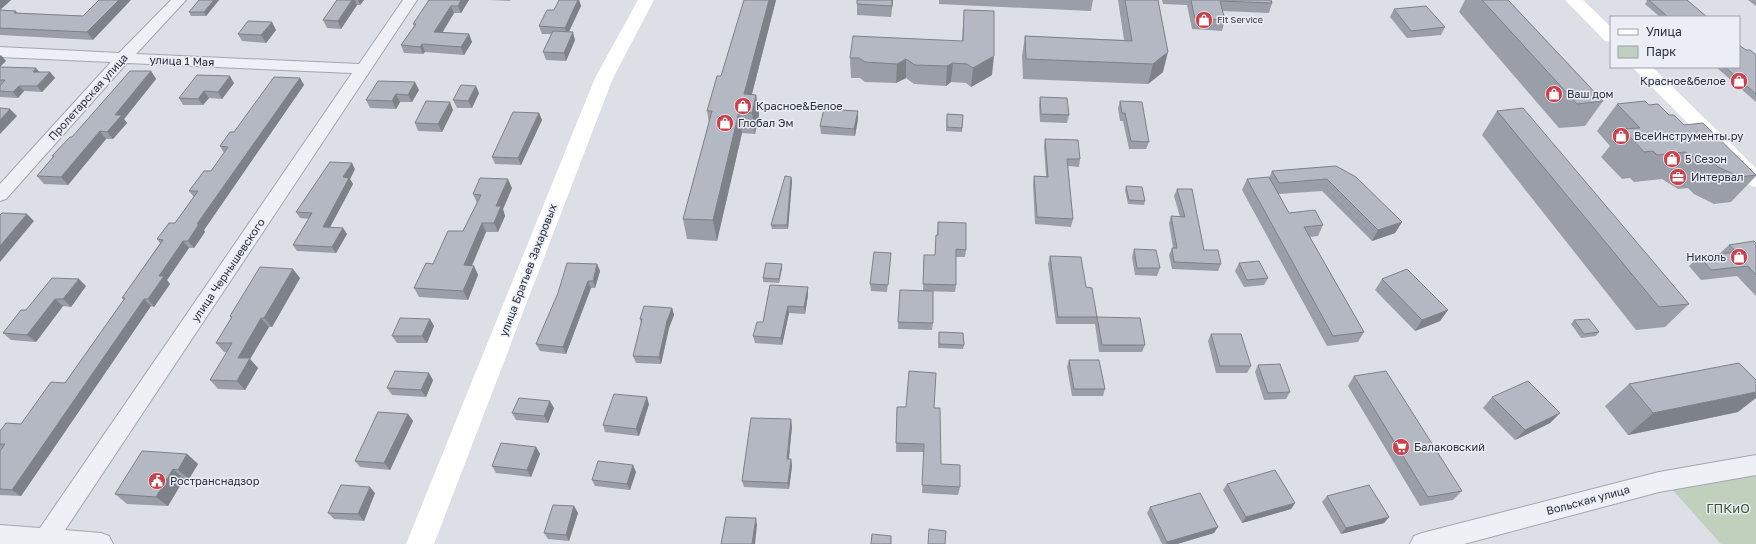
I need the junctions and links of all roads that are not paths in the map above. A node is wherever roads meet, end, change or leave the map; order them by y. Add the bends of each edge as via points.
1 (179, 0) edge
2 (410, 0) edge
3 (646, 0) edge
4 (1573, 0) edge
5 (1610, 36) edge
6 (0, 52) edge
7 (122, 59) junction
8 (1642, 68) edge
9 (363, 69) junction
10 (1756, 180) edge
11 (0, 195) edge
12 (1756, 465) edge
13 (0, 536) edge
14 (45, 540) junction
15 (76, 543) edge
16 (101, 544) edge
17 (420, 544) edge
18 (1422, 544) edge

1 - 7 street, Пролетарская улица
2 - 9 street, улица Чернышевского
3 - 17 main road, улица Братьев Захаровых via 604,78
4 - 5 main road
6 - 7 street, улица 1 Мая
7 - 9 street, улица 1 Мая
7 - 11 street, Пролетарская улица
8 - 10 main road
9 - 14 street, улица Чернышевского
12 - 18 street, Вольская улица via 1659,482
13 - 14 street
14 - 15 street
15 - 16 street

